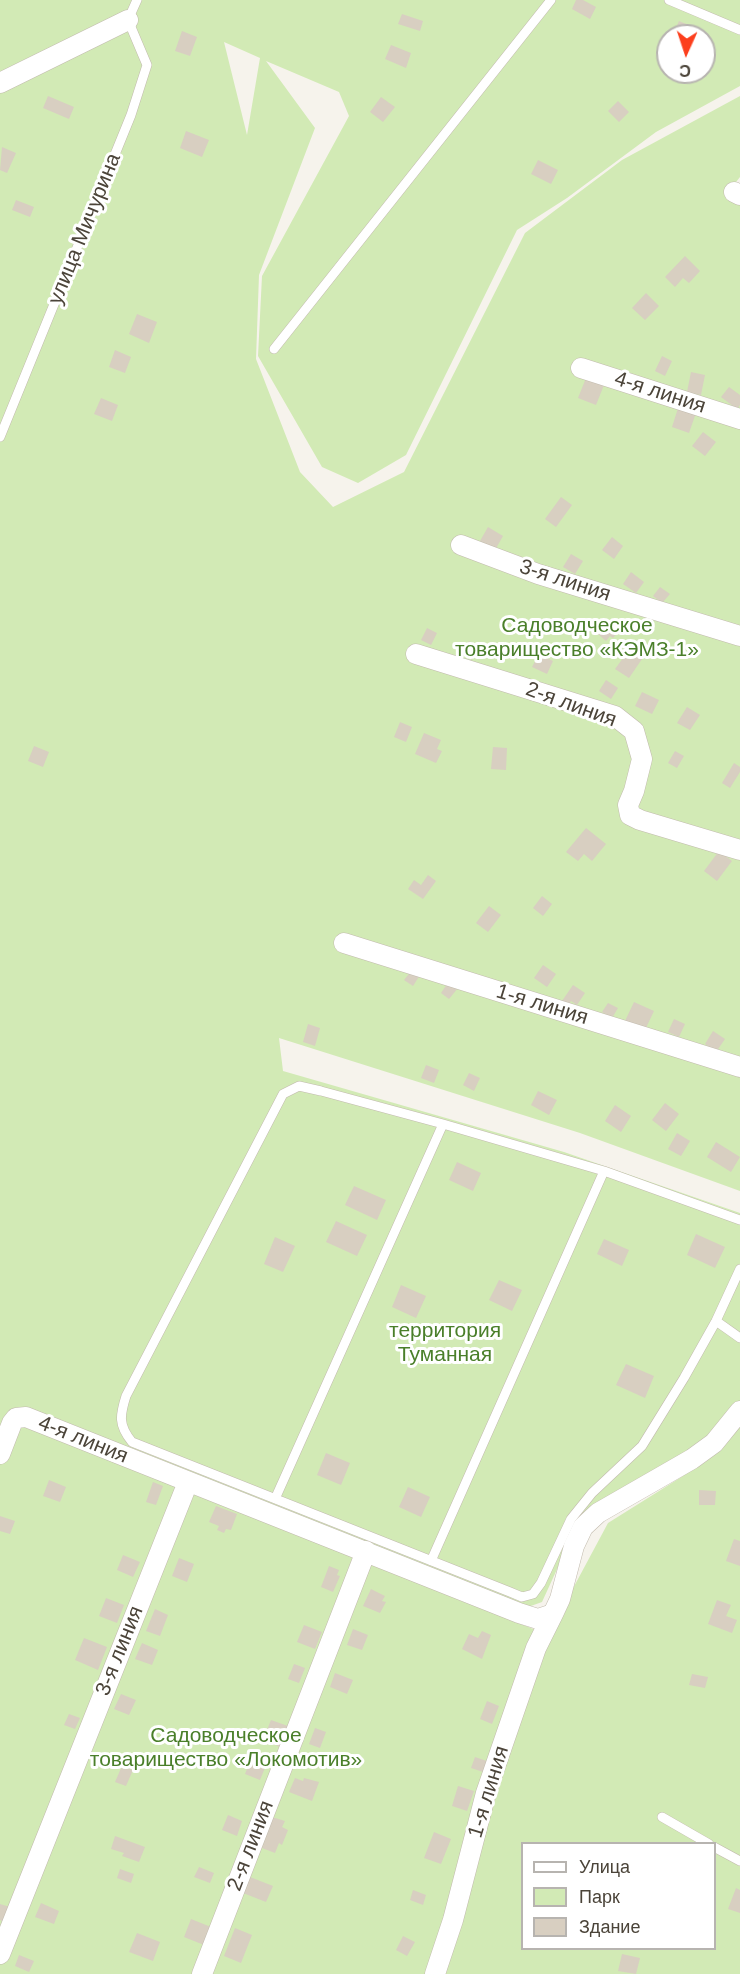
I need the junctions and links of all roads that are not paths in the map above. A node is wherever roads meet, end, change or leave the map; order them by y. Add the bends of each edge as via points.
1 (137, 0) edge
2 (552, 0) edge
3 (669, 0) edge
4 (128, 20) junction
5 (740, 30) edge
6 (0, 82) edge
7 (274, 349) dead end
8 (581, 368) dead end
9 (740, 419) edge
10 (0, 437) edge
11 (461, 545) dead end
12 (740, 636) edge
13 (416, 654) dead end
14 (740, 850) edge
15 (344, 943) dead end
16 (740, 1067) edge
17 (443, 1124) junction
18 (604, 1171) junction
19 (740, 1220) edge
20 (740, 1269) edge
21 (716, 1322) junction
22 (740, 1338) edge
23 (740, 1411) edge
24 (0, 1454) edge
25 (191, 1474) junction
26 (275, 1499) junction
27 (366, 1551) junction
28 (431, 1561) junction
29 (553, 1614) junction
30 (662, 1817) dead end
31 (706, 1842) edge
32 (716, 1848) edge
33 (740, 1861) edge
34 (0, 1954) edge
35 (202, 1974) edge
36 (435, 1974) edge

1 - 4 lane
2 - 7 lane
3 - 5 lane
4 - 6 street
4 - 10 lane, улица Мичурина via 147,65 132,115
8 - 9 street, 4-я линия
11 - 12 street, 3-я линия via 538,574
13 - 14 street, 2-я линия via 615,717 634,731 642,759 628,805 630,815
15 - 16 street, 1-я линия
17 - 18 lane
17 - 25 lane via 321,1090 299,1086 283,1094 120,1413 123,1432 132,1442
17 - 26 lane
18 - 19 lane
18 - 28 lane
20 - 21 lane
21 - 22 lane
21 - 28 lane via 642,1446 592,1493 571,1519 532,1594 522,1597
23 - 29 street, 1-я линия via 714,1443 598,1513 583,1527
24 - 25 street, 4-я линия via 12,1423 16,1418 26,1417
25 - 26 lane
25 - 27 street, 4-я линия
25 - 34 street, 3-я линия
26 - 28 lane
27 - 29 street, 4-я линия via 519,1613 538,1619
27 - 35 street, 2-я линия
29 - 36 street, 1-я линия via 536,1648 486,1793
30 - 31 lane
32 - 33 lane

